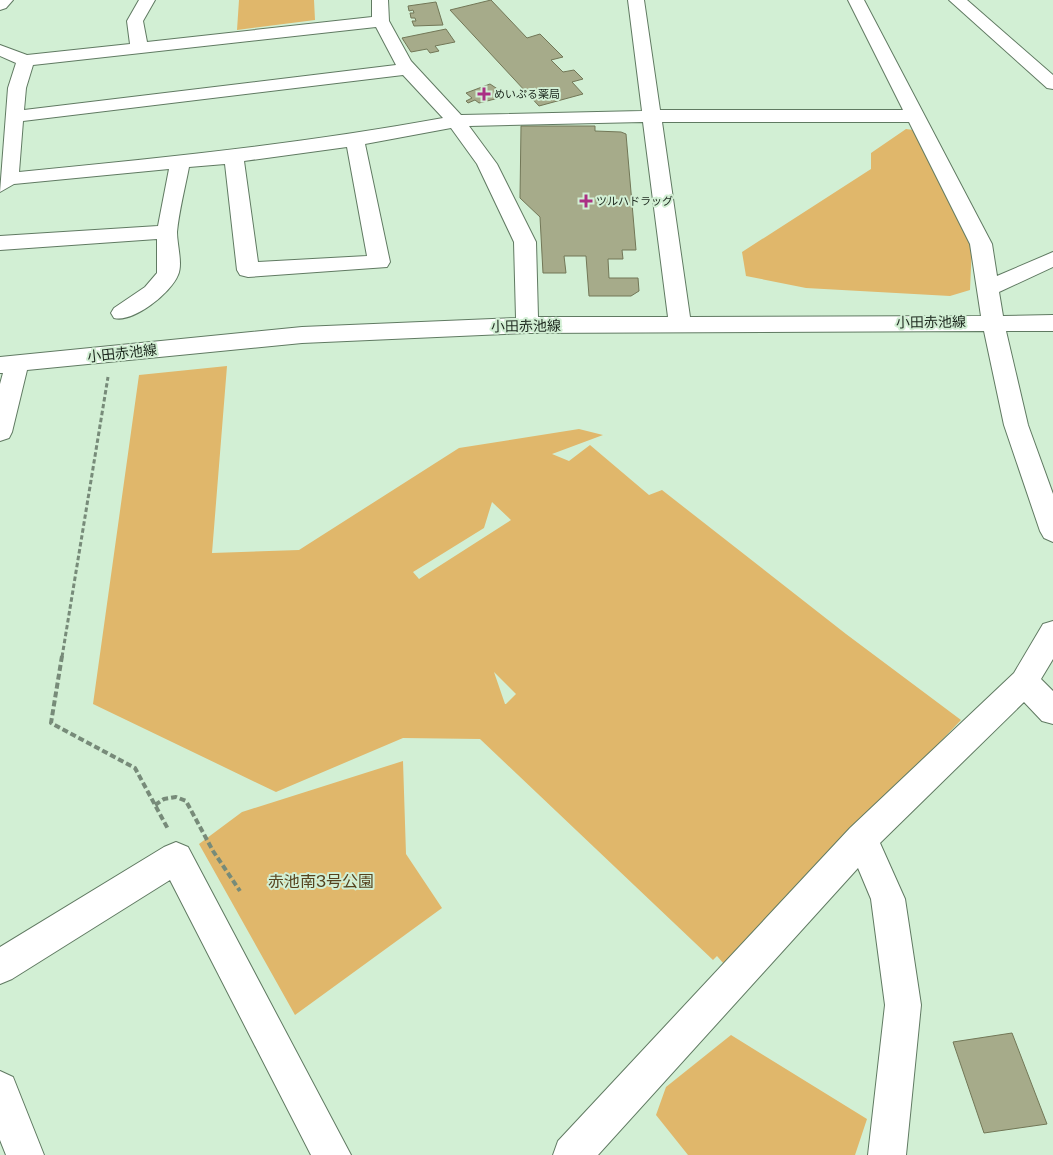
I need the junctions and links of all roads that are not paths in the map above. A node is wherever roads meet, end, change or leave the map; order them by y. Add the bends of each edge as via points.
1 (5, 0) edge
2 (147, 0) edge
3 (380, 0) edge
4 (636, 0) edge
5 (856, 0) edge
6 (962, 0) edge
7 (0, 5) edge
8 (381, 21) junction
9 (139, 49) junction
10 (0, 50) edge
11 (25, 61) junction
12 (407, 69) junction
13 (1053, 84) edge
14 (17, 88) junction
15 (0, 99) edge
16 (650, 116) junction
17 (917, 116) junction
18 (14, 117) junction
19 (456, 121) junction
20 (355, 140) junction
21 (234, 157) junction
22 (180, 164) junction
23 (4, 182) edge
24 (167, 232) junction
25 (0, 243) edge
26 (1053, 259) edge
27 (988, 289) junction
28 (122, 313) dead end
29 (993, 322) junction
30 (1053, 323) edge
31 (527, 326) junction
32 (680, 326) junction
33 (8, 364) edge
34 (0, 432) edge
35 (1053, 531) edge
36 (1053, 633) edge
37 (1024, 682) junction
38 (1053, 711) edge
39 (862, 839) junction
40 (0, 967) edge
41 (0, 1090) edge
42 (25, 1155) edge
43 (332, 1155) edge
44 (572, 1155) edge
45 (887, 1155) edge

1 - 7 street
2 - 9 street via 135,21
3 - 8 street
4 - 16 street
5 - 17 street
6 - 13 street
8 - 9 street
8 - 12 street
9 - 11 street
10 - 11 street
11 - 14 street
12 - 18 street
12 - 19 street
14 - 15 street
14 - 18 street
16 - 17 street
16 - 19 street
16 - 32 street
17 - 27 street via 980,244
18 - 23 street
19 - 20 street
19 - 31 street via 487,164 525,242
20 - 21 street
20 - 21 street via 379,262 248,270
21 - 22 street
22 - 23 street
22 - 24 street
24 - 25 street
24 - 28 street via 168,274 153,292
26 - 27 street
27 - 29 street
29 - 30 street, 小田赤池線
29 - 32 street, 小田赤池線
29 - 35 street via 1016,426
31 - 32 street, 小田赤池線
31 - 33 street, 小田赤池線 via 302,335
33 - 34 street
36 - 37 street
37 - 38 street
37 - 39 street
39 - 44 street
39 - 45 street via 888,899 903,1004
40 - 43 street via 176,858
41 - 42 street

